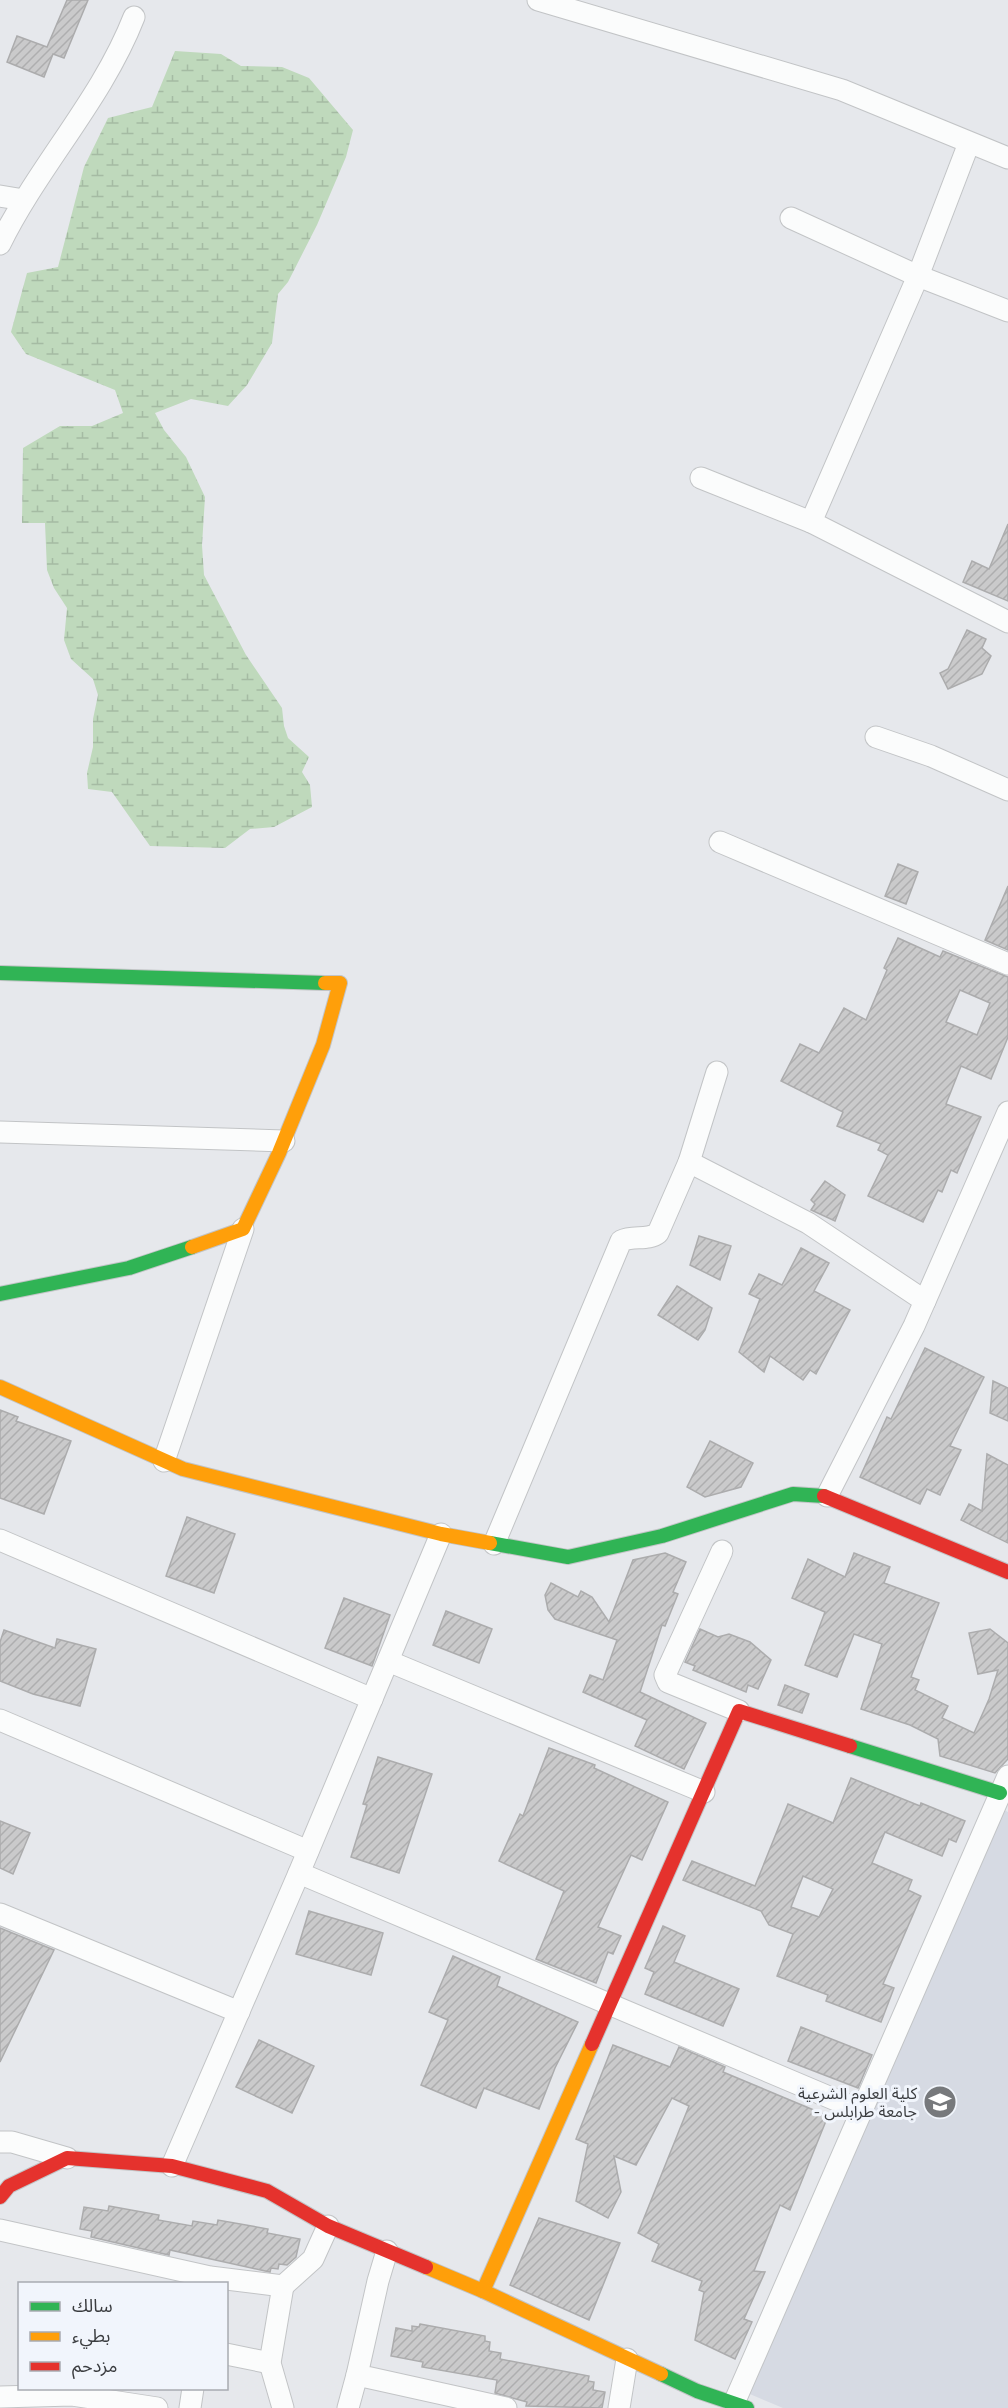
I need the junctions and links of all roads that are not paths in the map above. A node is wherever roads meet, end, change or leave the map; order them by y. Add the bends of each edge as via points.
1 (538, 0) edge
2 (134, 17) dead end
3 (969, 142) junction
4 (1008, 159) edge
5 (0, 196) edge
6 (24, 200) junction
7 (791, 218) dead end
8 (0, 244) edge
9 (918, 276) junction
10 (1008, 311) edge
11 (701, 477) dead end
12 (811, 522) junction
13 (1008, 622) edge
14 (876, 737) dead end
15 (1008, 790) edge
16 (720, 842) dead end
17 (1008, 964) edge
18 (0, 973) edge
19 (717, 1072) dead end
20 (1008, 1112) edge
21 (0, 1132) edge
22 (284, 1142) junction
23 (688, 1162) junction
24 (243, 1229) junction
25 (0, 1294) edge
26 (925, 1301) junction
27 (0, 1387) edge
28 (164, 1461) junction
29 (827, 1496) junction
30 (441, 1534) junction
31 (0, 1540) edge
32 (494, 1544) junction
33 (722, 1551) dead end
34 (1008, 1572) edge
35 (388, 1661) junction
36 (372, 1699) junction
37 (739, 1711) junction
38 (0, 1720) edge
39 (1004, 1785) edge
40 (704, 1792) junction
41 (308, 1851) junction
42 (299, 1873) junction
43 (0, 1914) edge
44 (611, 2004) junction
45 (239, 2012) junction
46 (862, 2111) junction
47 (0, 2142) edge
48 (67, 2158) junction
49 (172, 2166) junction
50 (0, 2197) edge
51 (328, 2226) junction
52 (0, 2230) edge
53 (387, 2251) junction
54 (209, 2280) edge
55 (283, 2286) junction
56 (483, 2291) junction
57 (228, 2354) edge
58 (627, 2359) junction
59 (270, 2363) junction
60 (357, 2375) junction
61 (193, 2390) edge
62 (0, 2397) edge
63 (695, 2399) edge
64 (70, 2402) edge
65 (740, 2406) edge
66 (157, 2408) edge
67 (190, 2408) edge
68 (283, 2408) edge
69 (348, 2408) edge
70 (506, 2408) edge
71 (619, 2408) edge

1 - 3 street via 842,90
2 - 6 street via 108,73
3 - 4 street
3 - 9 street
5 - 6 street
6 - 8 street
7 - 9 street
9 - 10 street
9 - 12 street
11 - 12 street
12 - 13 street
14 - 15 street
16 - 17 street
18 - 22 street via 339,983 323,1045
19 - 23 street
20 - 26 street
21 - 22 street
22 - 24 street
23 - 26 street via 808,1223
23 - 32 street via 656,1235 621,1241
24 - 25 street via 129,1268
24 - 28 street
26 - 29 street
27 - 28 street
28 - 30 street
29 - 32 street via 793,1494 662,1536 568,1557
29 - 34 street
30 - 32 street
30 - 35 street
31 - 36 street
33 - 37 street via 665,1675 668,1682
35 - 36 street
35 - 40 street
36 - 41 street
37 - 39 street
37 - 40 street
38 - 41 street
39 - 46 street
40 - 44 street
41 - 42 street
42 - 44 street
42 - 45 street
43 - 45 street
44 - 46 street
44 - 56 street
45 - 49 street
46 - 65 street
47 - 48 street
48 - 49 street
48 - 50 street via 9,2186
49 - 51 street via 267,2191
51 - 53 street
51 - 55 street via 313,2259
52 - 54 street
53 - 56 street
53 - 60 street
54 - 55 street
55 - 59 street
56 - 58 street
57 - 59 street
58 - 63 street
58 - 71 street
59 - 68 street
60 - 69 street
60 - 70 street
61 - 67 street
62 - 64 street
63 - 65 street
64 - 66 street

